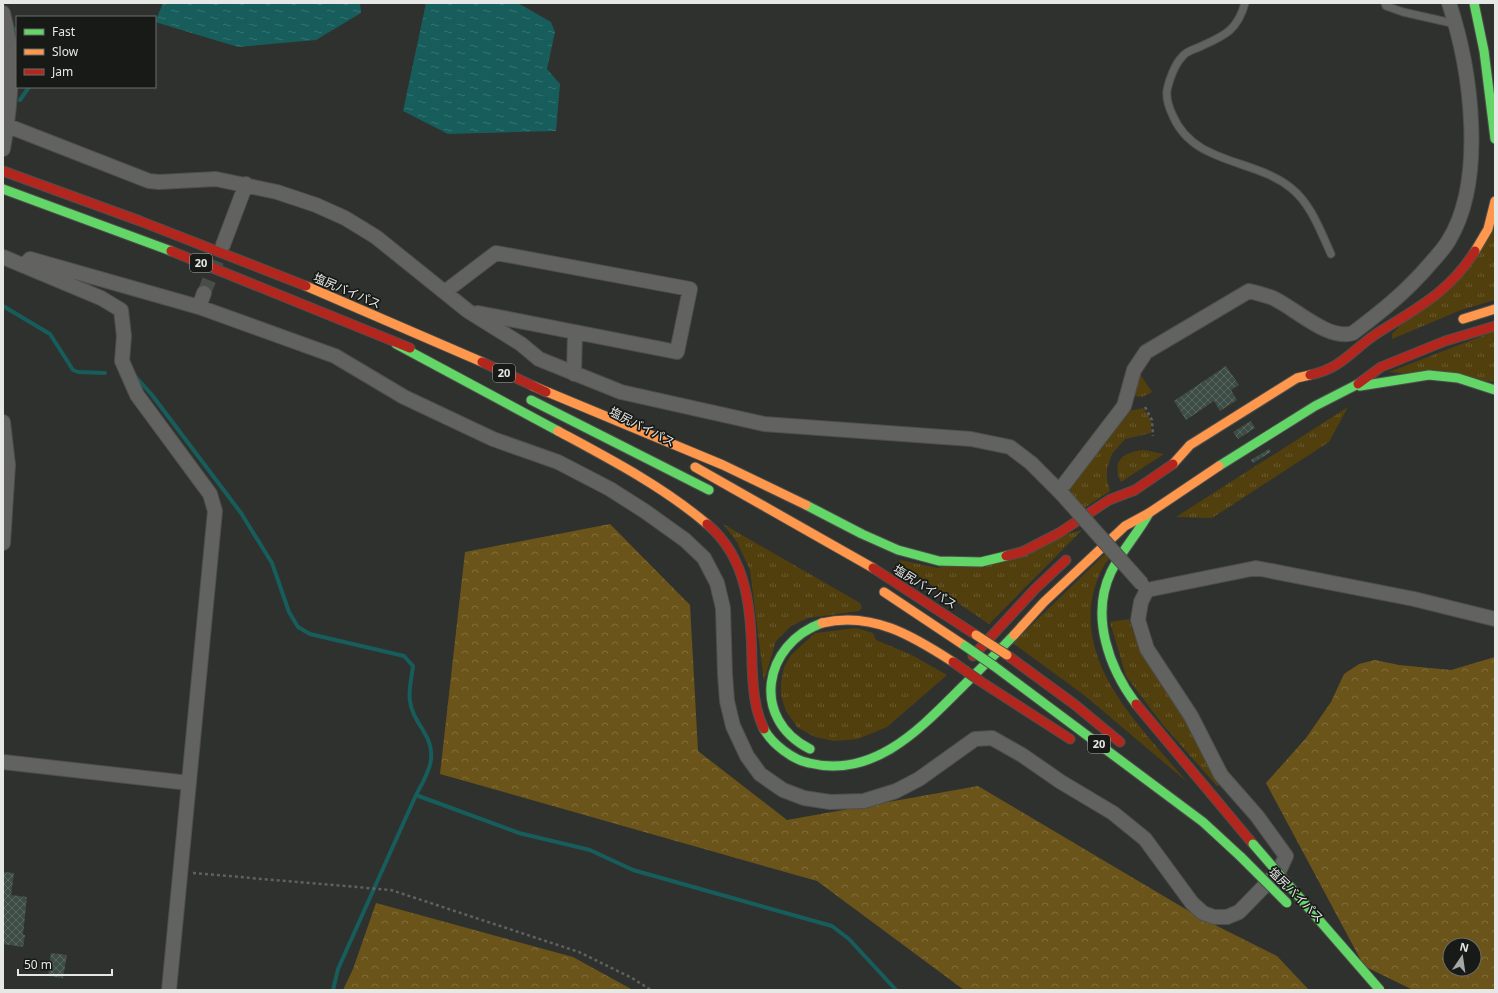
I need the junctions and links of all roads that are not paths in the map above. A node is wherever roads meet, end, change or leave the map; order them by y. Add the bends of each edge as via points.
1 (1245, 3) edge
2 (1384, 3) edge
3 (1449, 3) edge
4 (1474, 3) edge
5 (3, 13) edge
6 (1456, 24) junction
7 (5, 125) edge
8 (1495, 139) edge
9 (3, 149) edge
10 (3, 171) edge
11 (246, 184) junction
12 (3, 189) edge
13 (3, 199) edge
14 (1495, 201) edge
15 (116, 230) junction
16 (223, 245) dead end
17 (1331, 254) dead end
18 (3, 257) edge
19 (24, 266) junction
20 (446, 292) junction
21 (204, 293) tunnel mouth
22 (199, 307) junction
23 (1495, 310) edge
24 (468, 311) junction
25 (1456, 322) dead end
26 (1495, 326) edge
27 (575, 332) junction
28 (396, 344) junction
29 (1362, 357) dead end
30 (1340, 364) junction
31 (457, 366) dead end
32 (1325, 372) junction
33 (574, 374) junction
34 (533, 386) junction
35 (1355, 386) junction
36 (1303, 387) dead end
37 (1495, 390) edge
38 (1338, 394) junction
39 (522, 396) dead end
40 (1310, 397) dead end
41 (1320, 415) dead end
42 (3, 422) edge
43 (667, 452) dead end
44 (1190, 458) dead end
45 (1176, 462) junction
46 (686, 463) dead end
47 (1201, 466) dead end
48 (1192, 484) junction
49 (1210, 484) dead end
50 (1135, 490) junction
51 (1061, 492) junction
52 (718, 495) dead end
53 (1127, 502) dead end
54 (1149, 513) junction
55 (1104, 525) dead end
56 (1088, 539) dead end
57 (3, 543) edge
58 (1072, 554) dead end
59 (875, 586) dead end
60 (1145, 587) junction
61 (1495, 619) edge
62 (957, 674) dead end
63 (1077, 743) dead end
64 (1126, 747) dead end
65 (821, 752) dead end
66 (3, 762) edge
67 (1122, 773) dead end
68 (1163, 780) dead end
69 (189, 782) junction
70 (1203, 822) junction
71 (1227, 844) junction
72 (1294, 910) dead end
73 (169, 990) edge
74 (1380, 990) edge

1 - 17 lane via 1239,22 1229,33 1182,57 1167,90 1168,105 1176,124 1190,141 1211,154 1270,175 1302,197
2 - 6 lane via 1403,12
3 - 6 street
4 - 8 highway via 1484,51
5 - 7 street via 8,29 12,63
6 - 51 street via 1466,76 1472,142 1467,195 1460,220 1448,242 1429,266 1390,305 1347,335 1327,330 1273,298 1249,291 1161,342 1146,352 1134,370 1124,406
7 - 9 street
7 - 11 street via 149,181 216,179
10 - 34 highway, 塩尻バイパス / 20 via 180,236 406,329
11 - 16 street
11 - 20 street via 316,205 345,218 376,236
12 - 15 highway, 20
13 - 15 street
14 - 30 highway via 1488,229 1476,251 1451,283 1412,313 1375,335
15 - 28 highway, 20
18 - 19 street
19 - 22 street via 30,259
19 - 69 street via 101,298 121,310 124,336 122,361 137,395 210,494 215,511
20 - 24 street
20 - 27 street via 496,253 690,289 677,352
21 - 22 street
22 - 60 street via 335,356 404,397 453,421 493,439 558,462 610,489 685,540 704,558 717,583 723,608 727,701 733,726 747,756 760,774 783,790 804,798 830,802 864,801 896,791 919,779 976,739 992,738 1113,813 1145,839 1192,903 1203,913 1214,917 1227,917 1239,912 1279,871 1286,856 1258,816 1221,775 1191,716 1147,650 1138,620
23 - 25 highway
24 - 27 street
24 - 33 street via 521,344 539,359
26 - 35 highway via 1445,341 1381,367
27 - 33 street
28 - 31 highway, 20
28 - 54 highway via 627,468 688,509 718,533 738,566 745,584 751,615 753,688 759,716 768,736 792,756 814,765 837,767 867,760 892,749 916,732 1109,539 1124,526
29 - 30 highway
30 - 32 highway
32 - 36 highway
32 - 45 highway via 1291,381 1190,445
33 - 51 street via 621,392 764,424 971,439 1010,447
34 - 43 highway, 塩尻バイパス / 20
34 - 50 highway via 724,465 898,550 939,561 981,562 1022,552 1059,533 1109,500
35 - 37 highway via 1429,375 1458,378
35 - 38 highway
38 - 40 highway
38 - 41 highway
38 - 48 highway
39 - 52 highway, 塩尻バイパス / 20
42 - 57 street via 8,465
44 - 45 highway
45 - 50 highway
46 - 64 highway, 塩尻バイパス / 20, bridge via 792,520 931,604 1074,704
47 - 48 highway
48 - 49 highway
48 - 54 highway
50 - 53 highway
51 - 60 street, bridge
54 - 74 highway, bridge via 1108,579 1103,600 1105,641 1117,676 1137,707
55 - 56 highway
58 - 62 highway via 1035,589
59 - 70 highway, 塩尻バイパス / 20, bridge via 994,666
60 - 61 street via 1256,568 1382,592
63 - 65 highway, bridge via 914,638 875,622 846,619 807,629 796,637 780,654 770,682 774,710 787,733 801,745
66 - 69 street
67 - 71 highway
68 - 70 highway, 塩尻バイパス / 20 via 1195,809
69 - 73 street
70 - 71 highway, 塩尻バイパス / 20
71 - 72 highway, 塩尻バイパス / 20, bridge

